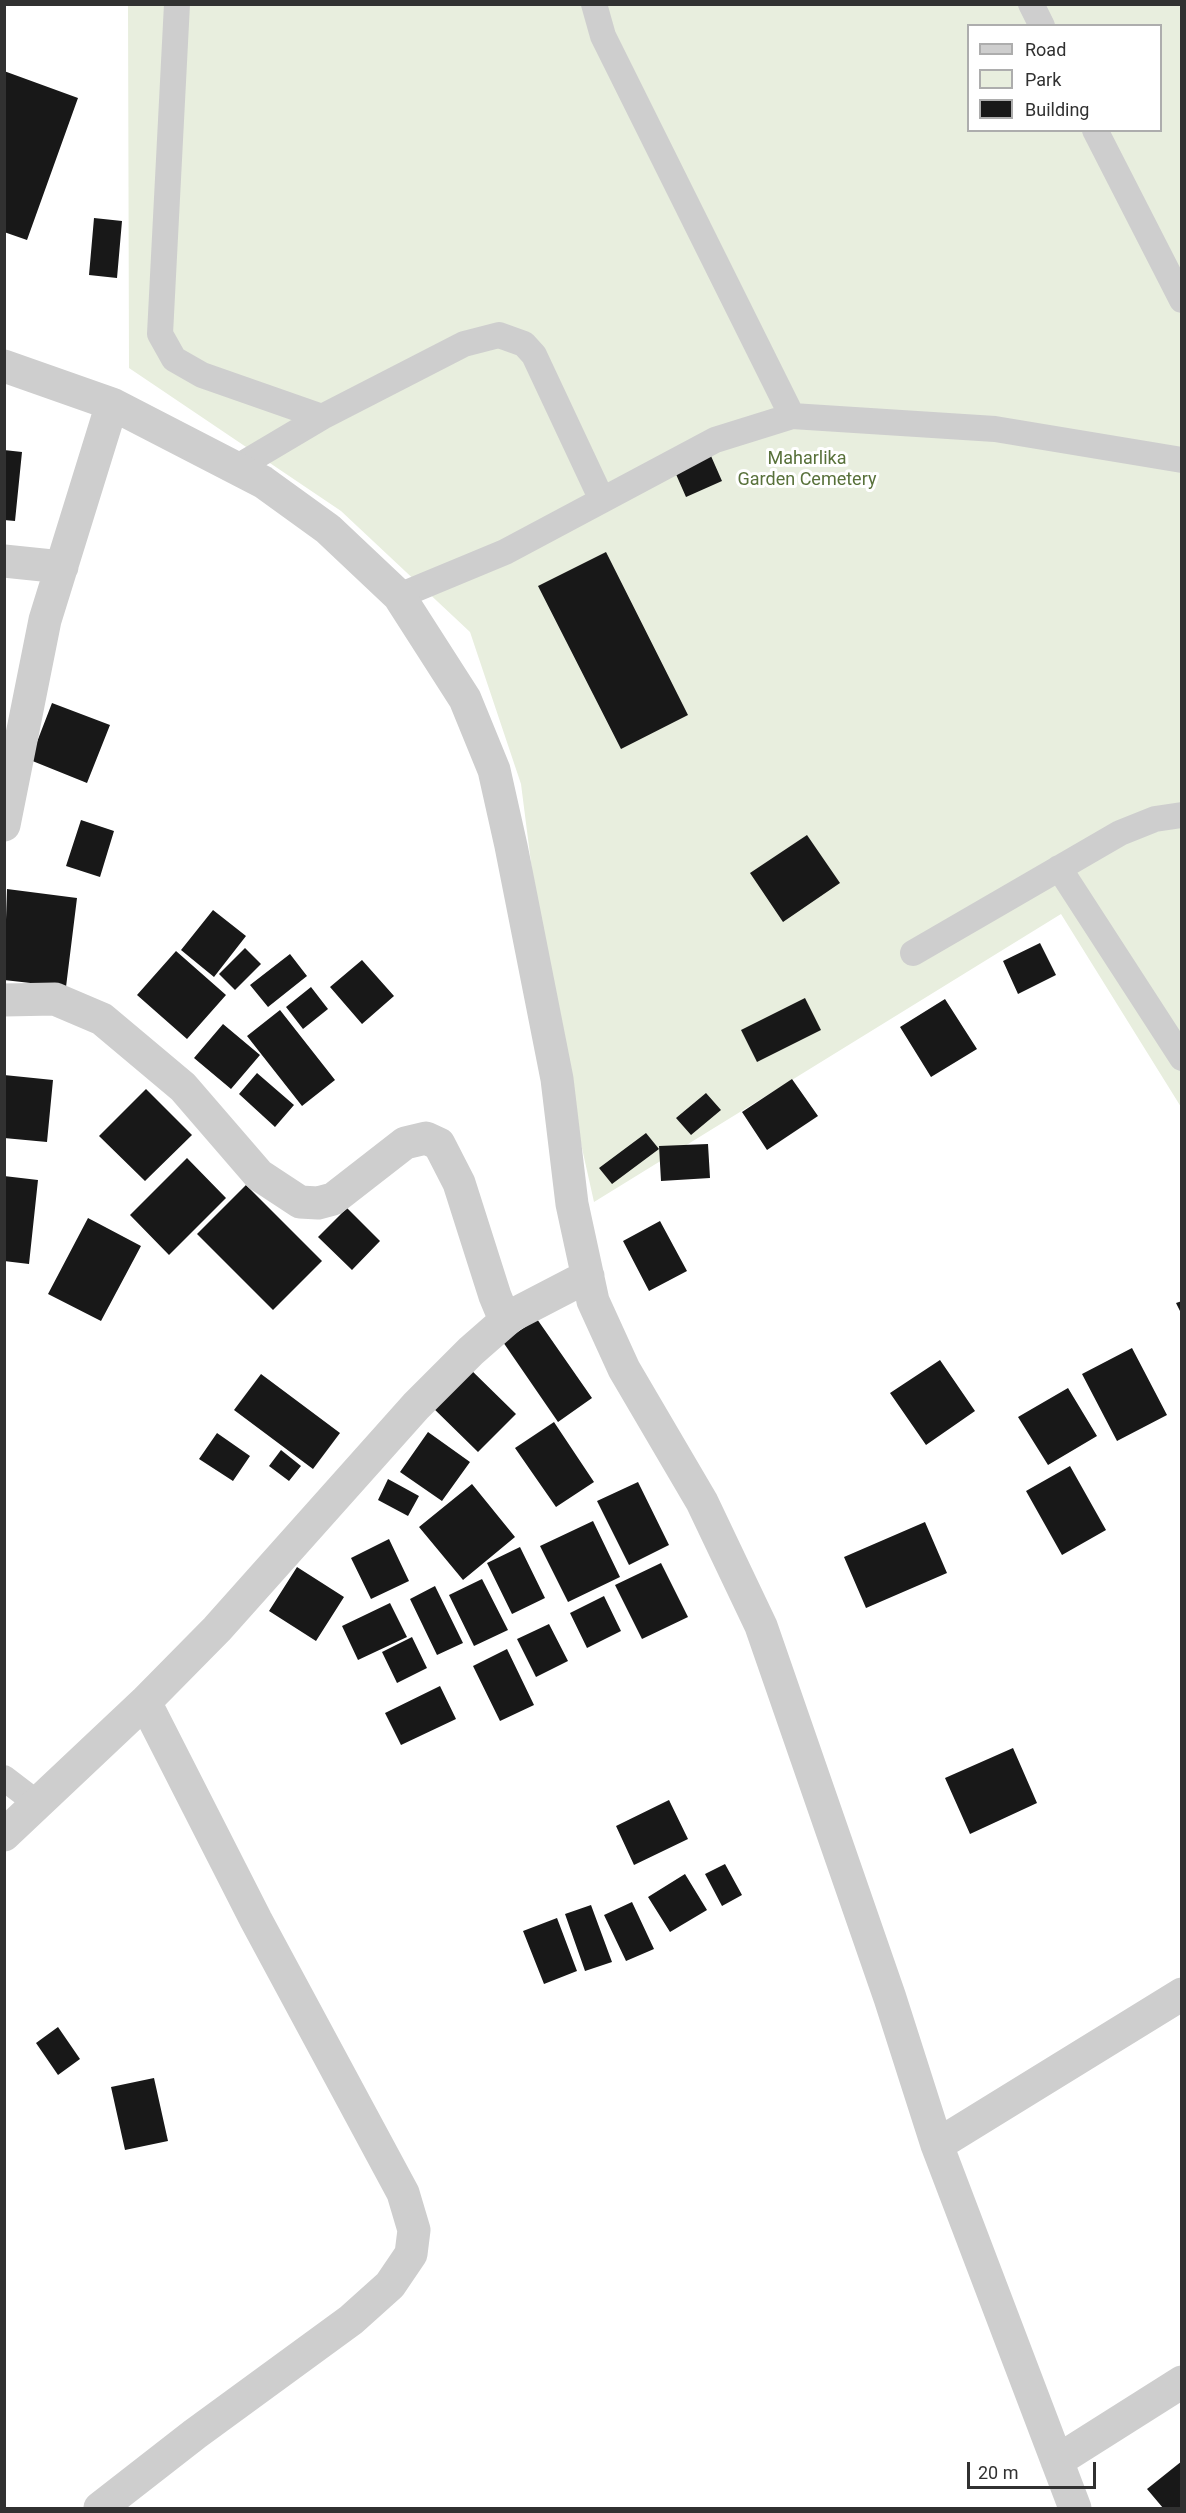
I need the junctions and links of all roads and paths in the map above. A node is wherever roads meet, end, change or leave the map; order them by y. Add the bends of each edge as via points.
1 (177, 4) edge
2 (594, 4) edge
3 (1031, 4) edge
4 (1041, 24) edge
5 (1096, 132) edge
6 (1182, 300) edge
7 (4, 366) edge
8 (112, 404) junction
9 (792, 416) junction
10 (322, 417) junction
11 (1182, 460) edge
12 (237, 468) junction
13 (602, 500) junction
14 (4, 561) edge
15 (62, 567) junction
16 (399, 596) junction
17 (1182, 815) edge
18 (4, 825) edge
19 (1059, 868) junction
20 (913, 953) dead end
21 (4, 1000) edge
22 (1182, 1058) edge
23 (588, 1276) junction
24 (505, 1320) junction
25 (145, 1702) junction
26 (4, 1778) edge
27 (38, 1804) junction
28 (4, 1835) edge
29 (1182, 1994) edge
30 (937, 2145) junction
31 (1182, 2382) edge
32 (1057, 2462) junction
33 (100, 2508) edge
34 (1075, 2508) edge

1 - 10 lane via 160,334 174,359 202,375
2 - 9 lane via 603,36
3 - 4 lane
5 - 6 lane
7 - 8 street
8 - 12 street
8 - 15 street
9 - 11 lane via 995,429
9 - 13 lane via 715,440
10 - 12 lane
10 - 13 lane via 464,344 499,335 524,344 534,355
12 - 16 street via 263,482 328,530
13 - 16 lane via 505,552
14 - 15 street
15 - 18 street via 45,620
16 - 23 street via 465,699 494,770 557,1079 572,1204
17 - 19 lane via 1155,819 1120,833
19 - 20 lane
19 - 22 lane
21 - 24 street via 55,999 102,1019 183,1086 259,1175 300,1202 318,1203 333,1198 405,1143 426,1138 439,1143 459,1183
23 - 24 street
23 - 30 street via 593,1301 624,1369 702,1502 761,1626
24 - 25 street via 417,1406 217,1629
25 - 27 street
25 - 33 street via 256,1920 403,2193 414,2230 411,2254 390,2285 351,2320
26 - 27 lane
27 - 28 street
29 - 30 street
30 - 32 street
31 - 32 street
32 - 34 street

